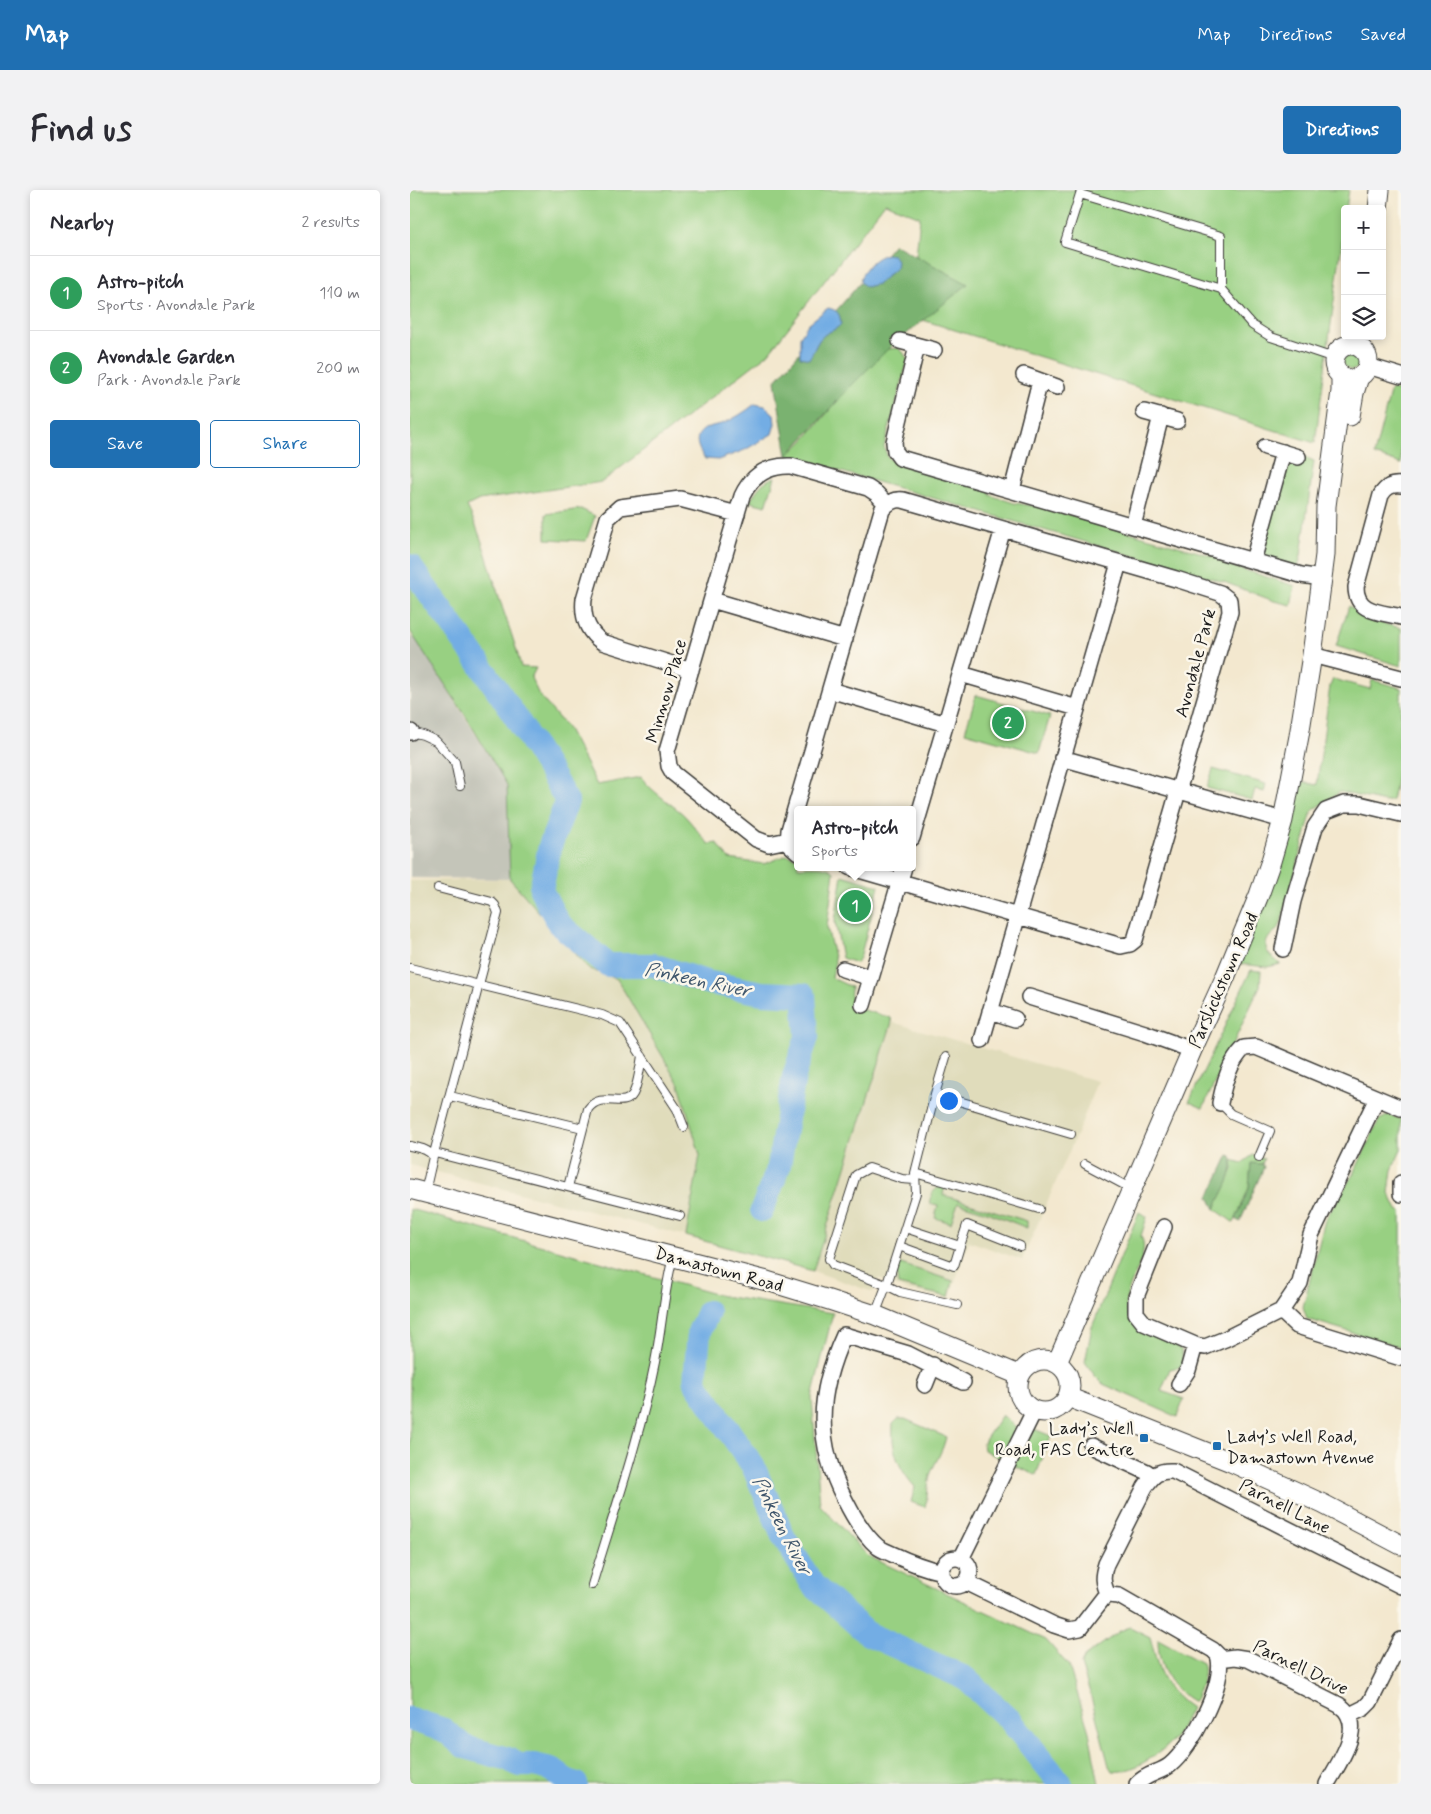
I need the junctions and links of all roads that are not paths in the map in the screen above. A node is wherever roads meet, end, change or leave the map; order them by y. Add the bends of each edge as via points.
1 (1368, 190) edge
2 (1380, 190) edge
3 (1366, 205) edge
4 (1378, 205) edge
5 (1221, 290) junction
6 (900, 341) dead end
7 (917, 346) junction
8 (934, 350) dead end
9 (1352, 356) edge
10 (1024, 375) dead end
11 (1401, 376) edge
12 (1040, 381) junction
13 (1057, 387) dead end
14 (1144, 412) dead end
15 (1161, 416) junction
16 (1177, 421) dead end
17 (1265, 447) dead end
18 (1283, 452) junction
19 (1298, 457) dead end
20 (1401, 485) edge
21 (1012, 490) junction
22 (886, 504) junction
23 (737, 514) junction
24 (1133, 526) junction
25 (1003, 529) junction
26 (1253, 561) junction
27 (1119, 563) junction
28 (1322, 578) junction
29 (712, 600) junction
30 (1401, 617) edge
31 (845, 639) junction
32 (1312, 655) junction
33 (691, 670) junction
34 (961, 674) junction
35 (1401, 678) edge
36 (830, 690) junction
37 (1077, 708) junction
38 (946, 724) junction
39 (410, 732) edge
40 (1062, 758) junction
41 (460, 786) dead end
42 (1178, 791) junction
43 (796, 806) edge
44 (794, 813) edge
45 (1401, 814) edge
46 (1283, 820) junction
47 (916, 825) edge
48 (793, 846) edge
49 (863, 871) edge
50 (903, 871) edge
51 (900, 882) junction
52 (438, 888) dead end
53 (1016, 916) junction
54 (1283, 949) dead end
55 (410, 968) edge
56 (843, 969) dead end
57 (871, 978) junction
58 (479, 985) junction
59 (1029, 997) dead end
60 (862, 1004) dead end
61 (990, 1011) junction
62 (1014, 1019) dead end
63 (982, 1040) dead end
64 (1192, 1050) junction
65 (642, 1056) junction
66 (946, 1057) dead end
67 (935, 1094) junction
68 (450, 1096) junction
69 (1377, 1098) junction
70 (1220, 1103) joint
71 (1401, 1108) edge
72 (684, 1127) dead end
73 (583, 1128) junction
74 (1071, 1134) dead end
75 (410, 1146) edge
76 (434, 1155) junction
77 (1259, 1157) dead end
78 (1085, 1164) dead end
79 (915, 1176) junction
80 (1401, 1183) edge
81 (568, 1187) junction
82 (1132, 1189) junction
83 (418, 1191) edge
84 (1401, 1194) edge
85 (1038, 1209) dead end
86 (680, 1216) dead end
87 (1164, 1227) dead end
88 (905, 1228) junction
89 (899, 1246) junction
90 (960, 1246) junction
91 (1020, 1246) dead end
92 (673, 1256) junction
93 (886, 1285) junction
94 (957, 1305) dead end
95 (1281, 1310) junction
96 (875, 1315) junction
97 (1195, 1345) junction
98 (1401, 1358) edge
99 (1057, 1363) junction
100 (933, 1365) junction
101 (1019, 1375) junction
102 (963, 1382) dead end
103 (1179, 1384) dead end
104 (925, 1386) dead end
105 (1068, 1397) junction
106 (1034, 1411) junction
107 (1092, 1446) dead end
108 (1152, 1476) junction
109 (1401, 1545) edge
110 (962, 1559) junction
111 (942, 1572) junction
112 (966, 1582) junction
113 (592, 1585) dead end
114 (1401, 1586) edge
115 (1108, 1595) junction
116 (1401, 1640) edge
117 (1219, 1660) junction
118 (1350, 1715) junction
119 (1137, 1784) edge
120 (1327, 1784) edge

1 - 3 street
2 - 4 street
5 - 5 lane via 1065,242 1080,194 1221,236
5 - 9 lane via 1252,325 1270,337
6 - 7 street
7 - 8 street
7 - 21 street via 894,442 900,458
9 - 11 street
9 - 28 street, Parslickstown Road via 1354,393 1338,506
10 - 12 street
12 - 13 street
12 - 21 street
14 - 15 street
15 - 16 street
15 - 24 street
17 - 18 street
18 - 19 street
18 - 26 street
20 - 30 street via 1392,485 1381,496 1356,596 1365,608
21 - 24 street
22 - 23 street, Minnow Place via 868,488 791,466 779,466 755,476 747,486
22 - 25 street, Avondale Park via 903,500
22 - 31 street
23 - 29 street, Minnow Place
23 - 33 street via 680,498 620,507 608,518 584,599 587,624 602,642
24 - 26 street
25 - 27 street, Avondale Park
25 - 34 street
26 - 28 street
27 - 37 street
27 - 42 street, Avondale Park via 1220,593 1229,600 1230,612
28 - 32 street, Parslickstown Road
29 - 31 street
29 - 33 street, Minnow Place
31 - 36 street
32 - 35 street
32 - 46 street, Parslickstown Road
33 - 48 street, Minnow Place via 667,751 669,766 756,839
34 - 37 street
34 - 38 street
36 - 38 street
36 - 43 street
37 - 40 street
38 - 47 street
39 - 41 lane via 436,741 455,762
40 - 42 street
40 - 53 street
42 - 46 street
42 - 53 street, Avondale Park via 1135,940 1130,944 1121,946
44 - 48 street via 789,830
45 - 54 street via 1352,804 1342,804 1326,811 1314,827 1292,901
46 - 64 street, Parslickstown Road via 1260,895
49 - 51 street, Avondale Park
50 - 51 street
51 - 53 street, Avondale Park
51 - 57 street
52 - 58 lane via 495,905 498,913
53 - 61 street
55 - 58 lane
56 - 57 street
57 - 60 street
58 - 65 lane via 612,1018 620,1023
58 - 68 lane
59 - 64 street
61 - 62 street
61 - 63 street
64 - 82 street, Parslickstown Road
65 - 72 lane via 677,1110
65 - 73 lane via 633,1094 622,1101 602,1099 592,1103
66 - 67 lane
67 - 74 lane
67 - 79 lane
68 - 73 lane
68 - 76 lane
69 - 70 street via 1256,1047 1244,1048 1236,1057
69 - 71 street
69 - 95 street via 1310,1235 1300,1283
70 - 77 lane via 1231,1114 1270,1131
73 - 81 lane
75 - 76 lane
76 - 81 lane
76 - 83 lane
78 - 82 lane
79 - 85 lane
79 - 88 lane via 916,1193
79 - 93 lane via 902,1179 869,1168 856,1175 830,1259 833,1265
80 - 84 street
81 - 86 lane
82 - 99 street, Parslickstown Road
83 - 92 street, Damastown Road
87 - 97 street via 1136,1298 1136,1313 1144,1323
88 - 89 lane
88 - 90 lane
89 - 90 lane via 954,1266
89 - 93 lane
90 - 91 lane via 967,1225
92 - 96 street, Damastown Road
92 - 113 lane via 643,1412
93 - 94 lane via 914,1296
93 - 96 lane
95 - 97 street via 1206,1347
95 - 98 street via 1297,1326
96 - 101 street, Damastown Road
97 - 103 street via 1188,1370
99 - 101 street via 1035,1361
99 - 105 street via 1069,1378
100 - 102 street
100 - 104 street
100 - 111 street via 844,1335 827,1381 823,1439 835,1481 844,1499 879,1548 922,1568
101 - 106 street via 1019,1396
105 - 106 street via 1054,1410
105 - 109 street via 1231,1462 1323,1504
106 - 110 street
107 - 108 street
108 - 114 street, Parnell Lane via 1164,1470 1173,1471
108 - 115 street via 1106,1564 1102,1581
110 - 111 street via 948,1560
110 - 112 street via 970,1569
111 - 112 street via 949,1584 958,1586
112 - 115 street via 1069,1630 1080,1628 1100,1600
115 - 117 street via 1118,1596 1213,1650
116 - 118 street via 1370,1702
117 - 118 street, Parnell Drive via 1248,1659 1339,1705
117 - 119 street via 1217,1686 1190,1742 1169,1766 1144,1777
118 - 120 street, Parnell Drive via 1350,1740

